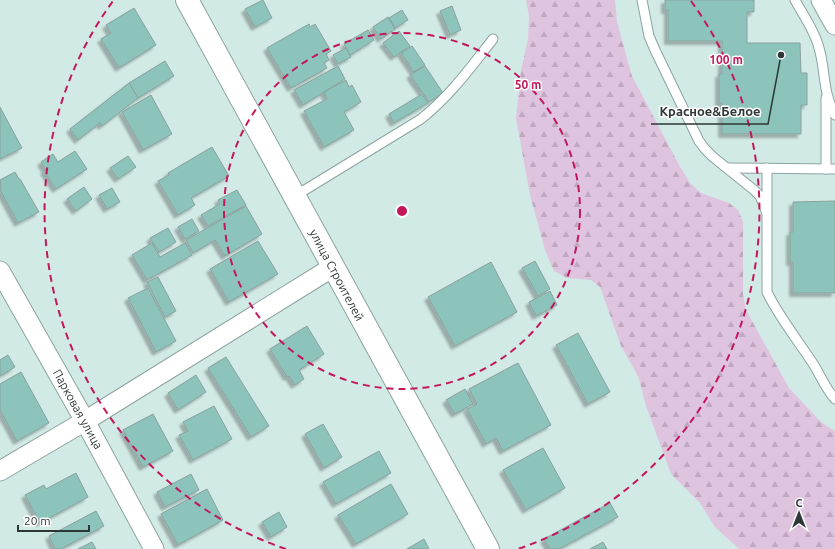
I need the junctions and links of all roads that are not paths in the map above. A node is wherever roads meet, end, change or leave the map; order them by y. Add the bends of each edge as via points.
1 (187, 0) edge
2 (642, 0) edge
3 (796, 0) edge
4 (821, 0) edge
5 (835, 25) edge
6 (493, 39) dead end
7 (825, 89) junction
8 (835, 115) edge
9 (727, 168) junction
10 (766, 168) junction
11 (831, 169) edge
12 (295, 196) junction
13 (766, 211) junction
14 (333, 267) junction
15 (0, 271) edge
16 (835, 399) edge
17 (85, 421) junction
18 (0, 471) edge
19 (154, 549) edge
20 (488, 549) edge

1 - 12 main road, улица Строителей
2 - 9 lane via 649,36 699,141
3 - 7 lane via 820,48
4 - 5 street
6 - 12 lane via 431,111
7 - 8 lane
7 - 11 lane
9 - 10 lane
9 - 13 lane via 760,196
10 - 11 lane
10 - 13 lane
12 - 14 main road, улица Строителей
13 - 16 lane via 767,292
14 - 17 street
14 - 20 main road, улица Строителей
15 - 17 street, Парковая улица
17 - 18 street
17 - 19 street, Парковая улица

